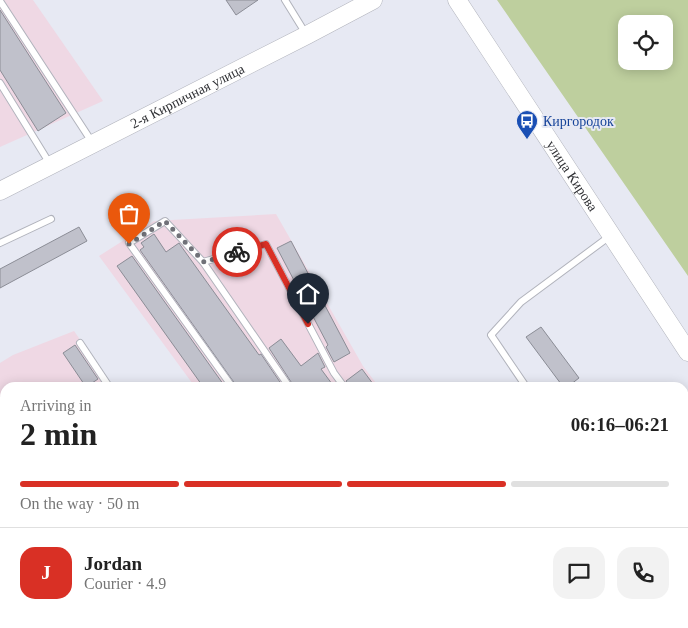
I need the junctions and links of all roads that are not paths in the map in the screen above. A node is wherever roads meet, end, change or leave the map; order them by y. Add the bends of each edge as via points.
1 (285, 0) edge
2 (373, 0) edge
3 (457, 0) edge
4 (0, 1) edge
5 (307, 35) junction
6 (0, 84) edge
7 (93, 144) junction
8 (50, 165) junction
9 (0, 191) edge
10 (51, 219) dead end
11 (612, 235) junction
12 (0, 243) edge
13 (204, 262) junction
14 (80, 343) dead end
15 (688, 352) edge
16 (106, 382) edge
17 (229, 382) edge
18 (286, 382) edge
19 (341, 382) edge
20 (523, 382) edge

1 - 5 lane
2 - 5 street, 2-я Кирпичная улица
3 - 11 street, улица Кирова
4 - 7 lane
5 - 7 street, 2-я Кирпичная улица
6 - 8 lane
7 - 8 street, 2-я Кирпичная улица
8 - 9 street, 2-я Кирпичная улица
10 - 12 lane
11 - 15 street, улица Кирова
11 - 20 lane via 521,302 491,334
13 - 17 lane via 165,221 129,244
13 - 18 lane
13 - 19 lane via 266,244
14 - 16 lane

